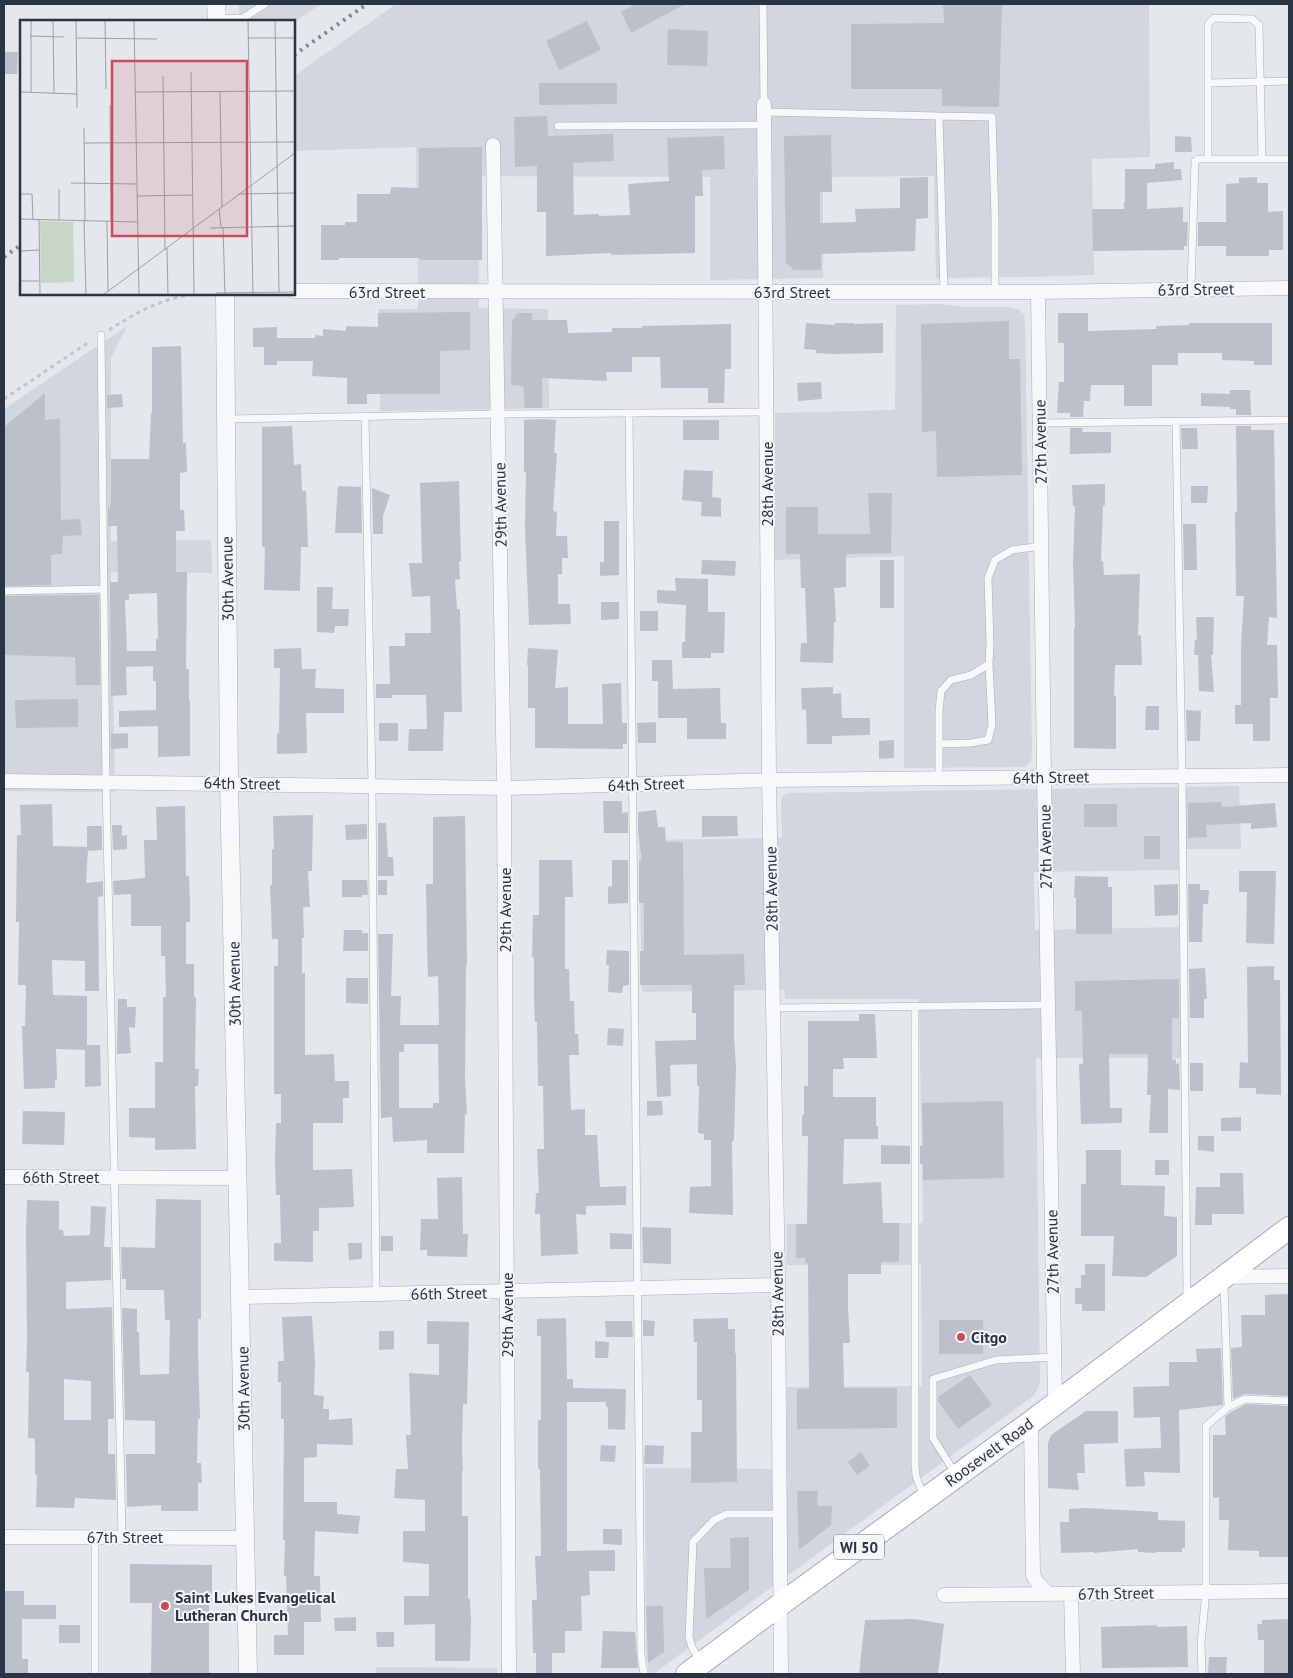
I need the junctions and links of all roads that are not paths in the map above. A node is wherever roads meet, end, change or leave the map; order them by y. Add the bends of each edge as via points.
1 (265, 4) edge
2 (764, 4) edge
3 (217, 15) edge
4 (1289, 81) edge
5 (1261, 82) junction
6 (1208, 83) junction
7 (764, 114) junction
8 (939, 116) junction
9 (558, 126) dead end
10 (493, 145) dead end
11 (1208, 158) junction
12 (1262, 158) junction
13 (1289, 158) edge
14 (1289, 288) edge
15 (1191, 290) junction
16 (295, 291) edge
17 (497, 292) junction
18 (765, 292) junction
19 (944, 292) junction
20 (995, 292) junction
21 (1038, 292) junction
22 (225, 295) edge
23 (101, 335) dead end
24 (766, 412) junction
25 (629, 413) junction
26 (499, 414) junction
27 (365, 416) junction
28 (226, 419) junction
29 (1289, 420) edge
30 (1176, 421) junction
31 (1040, 423) junction
32 (1041, 546) junction
33 (104, 589) junction
34 (4, 591) edge
35 (989, 664) junction
36 (939, 744) junction
37 (1289, 775) edge
38 (1044, 776) junction
39 (1182, 776) junction
40 (939, 778) junction
41 (4, 780) edge
42 (769, 780) junction
43 (106, 782) junction
44 (229, 783) junction
45 (634, 784) junction
46 (372, 786) junction
47 (504, 788) junction
48 (1048, 1005) junction
49 (915, 1006) junction
50 (773, 1008) junction
51 (4, 1176) edge
52 (114, 1177) junction
53 (238, 1178) junction
54 (1289, 1228) edge
55 (1289, 1276) edge
56 (1223, 1277) junction
57 (778, 1285) junction
58 (638, 1289) junction
59 (507, 1292) junction
60 (376, 1294) junction
61 (241, 1297) junction
62 (1187, 1304) junction
63 (1054, 1357) junction
64 (1289, 1401) edge
65 (1055, 1403) junction
66 (1228, 1407) junction
67 (1031, 1422) junction
68 (957, 1476) junction
69 (925, 1499) junction
70 (780, 1514) junction
71 (4, 1537) edge
72 (95, 1537) junction
73 (122, 1537) junction
74 (246, 1538) junction
75 (1289, 1591) edge
76 (1206, 1592) junction
77 (1048, 1594) junction
78 (1070, 1594) junction
79 (944, 1595) dead end
80 (781, 1604) junction
81 (694, 1669) edge
82 (95, 1674) edge
83 (248, 1674) edge
84 (508, 1674) edge
85 (644, 1674) edge
86 (781, 1674) edge
87 (1073, 1674) edge
88 (1202, 1674) edge

1 - 3 lane via 243,18
2 - 7 lane
4 - 5 lane
5 - 6 lane
5 - 6 lane via 1259,25 1252,19 1214,18 1208,24
5 - 12 lane
6 - 11 lane
7 - 8 lane
7 - 9 lane
7 - 18 street, 28th Avenue
8 - 19 lane
8 - 20 lane via 992,117
10 - 17 street, 29th Avenue
11 - 12 lane
11 - 15 lane via 1198,158 1194,169
12 - 13 lane
14 - 15 street, 63rd Street
15 - 21 street, 63rd Street
16 - 17 street, 63rd Street
17 - 18 street, 63rd Street
17 - 26 street, 29th Avenue
18 - 19 street, 63rd Street
18 - 24 street, 28th Avenue
19 - 20 street, 63rd Street
20 - 21 street, 63rd Street
21 - 31 street, 27th Avenue
22 - 28 street, 30th Avenue
23 - 33 lane
24 - 25 lane
24 - 42 street, 28th Avenue
25 - 26 lane
25 - 45 lane
26 - 27 lane
26 - 47 street, 29th Avenue
27 - 28 lane
27 - 46 lane
28 - 44 street, 30th Avenue
29 - 30 lane
30 - 31 lane
30 - 39 lane
31 - 32 street, 27th Avenue
32 - 35 lane via 1012,550 994,560 988,578
32 - 38 street, 27th Avenue
33 - 34 lane
33 - 43 lane
35 - 36 lane via 971,675 950,680 941,691
35 - 36 lane via 992,725 988,740
36 - 40 lane
37 - 39 street, 64th Street
38 - 39 street, 64th Street
38 - 40 street, 64th Street
38 - 48 street, 27th Avenue
39 - 62 lane
40 - 42 street, 64th Street
41 - 43 street, 64th Street
42 - 45 street, 64th Street
42 - 50 street, 28th Avenue
43 - 44 street, 64th Street
43 - 52 lane
44 - 46 street, 64th Street
44 - 53 street, 30th Avenue
45 - 47 street, 64th Street
45 - 58 lane
46 - 47 street, 64th Street
46 - 60 lane
47 - 59 street, 29th Avenue
48 - 49 lane
48 - 63 street, 27th Avenue
49 - 50 lane
49 - 69 lane via 915,1465
50 - 57 street, 28th Avenue
51 - 52 street, 66th Street
52 - 53 street, 66th Street
52 - 73 lane
53 - 61 street, 30th Avenue
54 - 56 main road, Roosevelt Road / WI 50
55 - 56 street
56 - 62 main road, Roosevelt Road / WI 50
56 - 66 lane
57 - 58 street, 66th Street
57 - 70 street, 28th Avenue
58 - 59 street, 66th Street
58 - 85 lane via 641,1654
59 - 60 street, 66th Street
59 - 84 street, 29th Avenue
60 - 61 street, 66th Street
61 - 74 street, 30th Avenue
62 - 65 main road, Roosevelt Road / WI 50
63 - 65 street, 27th Avenue
63 - 68 lane via 996,1360 933,1379 933,1438
64 - 66 lane via 1246,1399
65 - 67 main road, Roosevelt Road / WI 50
66 - 76 lane via 1206,1426
67 - 68 main road, Roosevelt Road / WI 50
67 - 77 street via 1033,1575
68 - 69 main road, Roosevelt Road / WI 50
69 - 80 main road, Roosevelt Road / WI 50
70 - 80 street, 28th Avenue
70 - 81 lane via 727,1514 714,1520 693,1542 689,1637
71 - 72 street, 67th Street
72 - 73 street, 67th Street
72 - 82 lane
73 - 74 street, 67th Street
74 - 83 street, 30th Avenue
75 - 76 street, 67th Street
76 - 78 street, 67th Street
76 - 88 lane via 1201,1643
77 - 78 street, 67th Street
77 - 79 street, 67th Street
78 - 87 street
80 - 81 main road, Roosevelt Road / WI 50
80 - 86 street, 28th Avenue

